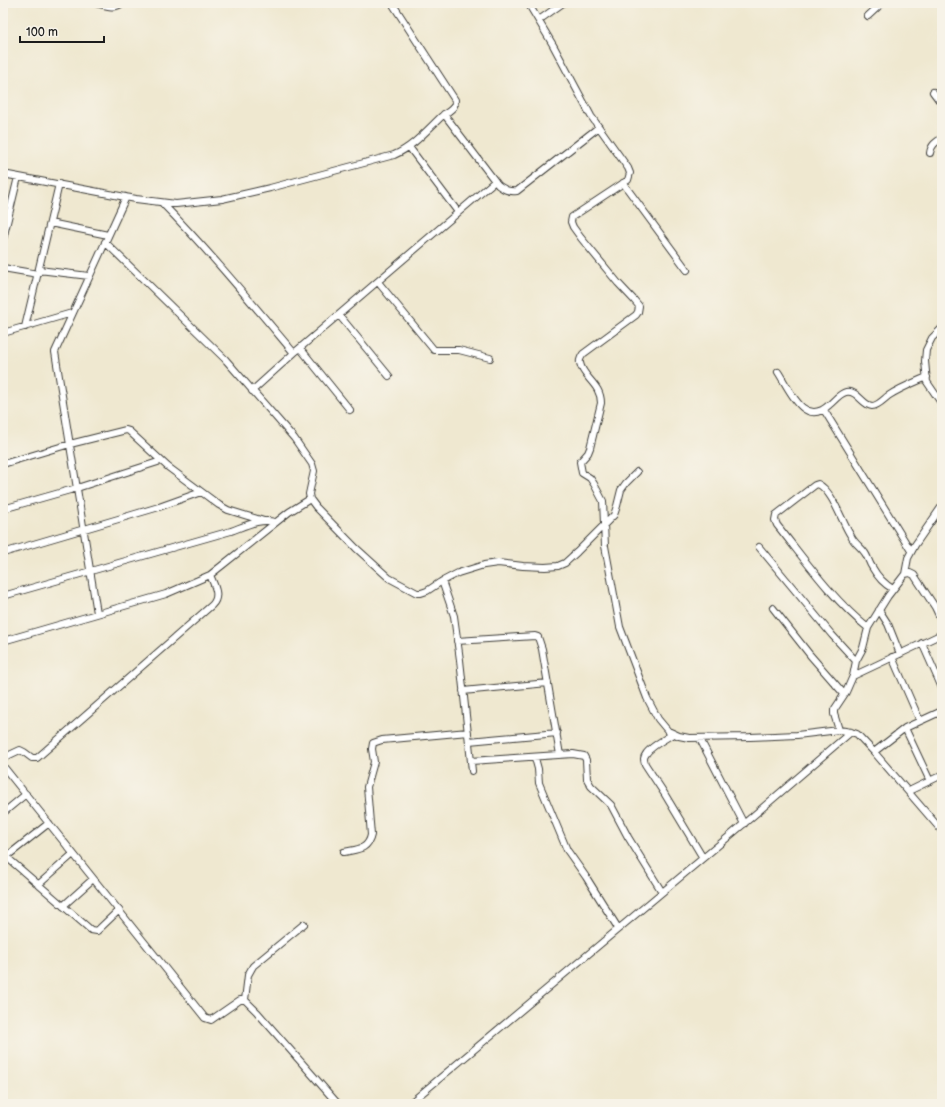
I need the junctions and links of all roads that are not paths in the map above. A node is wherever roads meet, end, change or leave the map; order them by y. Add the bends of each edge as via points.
1 (96, 3) edge
2 (122, 3) edge
3 (392, 3) edge
4 (528, 3) edge
5 (563, 3) edge
6 (882, 3) edge
7 (868, 16) dead end
8 (539, 20) junction
9 (933, 92) dead end
10 (942, 104) edge
11 (444, 114) junction
12 (599, 127) junction
13 (942, 138) edge
14 (409, 147) junction
15 (930, 153) dead end
16 (3, 174) edge
17 (18, 177) junction
18 (495, 181) junction
19 (623, 183) junction
20 (59, 184) junction
21 (126, 197) junction
22 (162, 203) junction
23 (458, 212) junction
24 (50, 223) junction
25 (108, 235) junction
26 (3, 239) edge
27 (105, 242) junction
28 (3, 268) edge
29 (687, 270) dead end
30 (39, 272) junction
31 (89, 276) junction
32 (378, 282) junction
33 (72, 313) junction
34 (339, 315) junction
35 (25, 326) junction
36 (942, 328) edge
37 (3, 333) edge
38 (300, 348) junction
39 (294, 353) junction
40 (490, 358) dead end
41 (778, 372) dead end
42 (389, 376) dead end
43 (927, 377) junction
44 (252, 391) junction
45 (942, 404) edge
46 (350, 410) dead end
47 (824, 410) junction
48 (70, 444) junction
49 (161, 461) junction
50 (3, 464) edge
51 (636, 472) dead end
52 (77, 488) junction
53 (201, 492) junction
54 (310, 499) junction
55 (942, 508) edge
56 (3, 509) edge
57 (264, 521) junction
58 (275, 522) junction
59 (604, 524) junction
60 (83, 528) junction
61 (759, 547) dead end
62 (911, 551) junction
63 (3, 553) edge
64 (91, 570) junction
65 (905, 574) junction
66 (210, 575) junction
67 (442, 581) junction
68 (893, 590) junction
69 (3, 596) edge
70 (773, 608) dead end
71 (879, 610) junction
72 (97, 613) junction
73 (942, 622) edge
74 (868, 628) junction
75 (942, 634) edge
76 (457, 641) junction
77 (3, 642) edge
78 (922, 643) junction
79 (900, 654) junction
80 (892, 657) junction
81 (856, 661) junction
82 (853, 676) junction
83 (548, 684) junction
84 (942, 688) edge
85 (463, 691) junction
86 (844, 694) junction
87 (942, 711) edge
88 (920, 721) junction
89 (905, 728) junction
90 (839, 730) junction
91 (468, 732) junction
92 (851, 732) junction
93 (556, 733) junction
94 (673, 734) junction
95 (700, 739) junction
96 (469, 741) junction
97 (874, 752) junction
98 (560, 755) junction
99 (546, 757) junction
100 (3, 758) edge
101 (534, 758) junction
102 (471, 761) junction
103 (3, 766) edge
104 (538, 769) junction
105 (472, 771) dead end
106 (942, 775) edge
107 (930, 781) junction
108 (909, 791) junction
109 (26, 794) junction
110 (3, 813) edge
111 (942, 819) edge
112 (935, 822) junction
113 (49, 823) junction
114 (744, 824) junction
115 (942, 831) edge
116 (344, 852) dead end
117 (73, 854) junction
118 (5, 855) edge
119 (703, 858) junction
120 (93, 879) junction
121 (38, 885) junction
122 (662, 892) junction
123 (63, 906) junction
124 (119, 910) junction
125 (304, 924) dead end
126 (618, 928) junction
127 (245, 1000) junction
128 (338, 1104) edge
129 (409, 1104) edge

1 - 2 street via 113,7
3 - 11 street via 455,100 453,108
4 - 8 street
5 - 8 street
6 - 7 street
8 - 12 street
9 - 10 street
11 - 14 street
11 - 18 street
12 - 18 street via 517,191 505,190
12 - 19 street via 628,168 628,180
13 - 15 street via 935,143
14 - 22 street via 394,155 229,198 186,204
14 - 23 street
16 - 17 street
17 - 20 street
17 - 26 street
18 - 23 street
19 - 29 street
19 - 59 street via 572,217 571,222 639,309 636,315 583,354 579,363 599,391 601,398 590,448 580,462 582,473 590,478 603,501
20 - 21 street
20 - 24 street
21 - 22 street
21 - 25 street
22 - 39 street via 226,272
23 - 32 street
24 - 25 street
24 - 30 street
25 - 27 street
27 - 31 street
27 - 44 street via 225,359
28 - 30 street
30 - 31 street
30 - 35 street
31 - 33 street
32 - 34 street
32 - 40 street via 434,350 459,350
33 - 35 street
33 - 48 street via 55,352
34 - 38 street
34 - 42 street
35 - 37 street
36 - 43 street via 932,338 926,350
38 - 39 street
38 - 46 street
39 - 44 street
41 - 47 street via 801,408 808,412
43 - 45 street via 927,382
43 - 47 street via 898,389 876,405 868,404 856,394 844,392
44 - 54 street via 294,438 312,464 314,471
47 - 62 street
48 - 49 street via 126,430
48 - 50 street
48 - 52 street
49 - 52 street
49 - 53 street
51 - 59 street via 622,490 616,511
52 - 56 street
52 - 60 street
53 - 57 street via 228,510
53 - 60 street via 159,507
54 - 58 street
54 - 67 street via 356,548 389,578 409,590 421,593
55 - 62 street
57 - 58 street
57 - 64 street
58 - 66 street
59 - 67 street via 578,552 558,566 498,563 458,573
59 - 94 street via 604,546 620,627 647,698 658,719
60 - 63 street
60 - 64 street
61 - 81 street
62 - 65 street
64 - 69 street
64 - 72 street
65 - 68 street
65 - 73 street via 914,575
66 - 72 street via 166,594
66 - 100 street via 217,593 216,601 212,605 37,758 32,758 20,750
67 - 76 street via 454,616
68 - 71 street
68 - 74 street via 872,568 822,486 814,485 776,515 777,525 828,588
70 - 86 street
71 - 74 street
71 - 79 street via 888,624
72 - 77 street
74 - 81 street via 863,648
75 - 78 street
76 - 83 street via 538,637
76 - 85 street
78 - 79 street
78 - 84 street
79 - 80 street
80 - 82 street
80 - 88 street
81 - 82 street
82 - 86 street
83 - 85 street
83 - 93 street
85 - 91 street
86 - 90 street via 834,710
87 - 88 street
88 - 89 street
89 - 97 street
89 - 107 street
90 - 92 street
90 - 95 street via 797,735
91 - 96 street
91 - 116 street via 373,743 374,762 367,787 370,841 366,846
92 - 97 street via 857,734
92 - 114 street
93 - 96 street
93 - 98 street
94 - 95 street
94 - 119 street via 645,755 645,764
95 - 114 street
96 - 102 street
97 - 108 street
98 - 99 street
98 - 122 street via 584,756 591,786 610,805
99 - 101 street
99 - 104 street
101 - 102 street
101 - 104 street
102 - 105 street
103 - 109 street
104 - 126 street via 539,783 567,850
106 - 107 street
107 - 108 street
108 - 112 street
109 - 110 street
109 - 113 street
111 - 112 street
112 - 115 street
113 - 117 street
113 - 118 street
114 - 119 street
117 - 120 street
117 - 121 street
118 - 121 street
119 - 122 street
120 - 123 street
120 - 124 street
121 - 123 street
122 - 126 street
123 - 124 street via 95,932
124 - 127 street via 207,1020 211,1020 240,1000
125 - 127 street via 253,966 249,973
126 - 129 street
127 - 128 street

